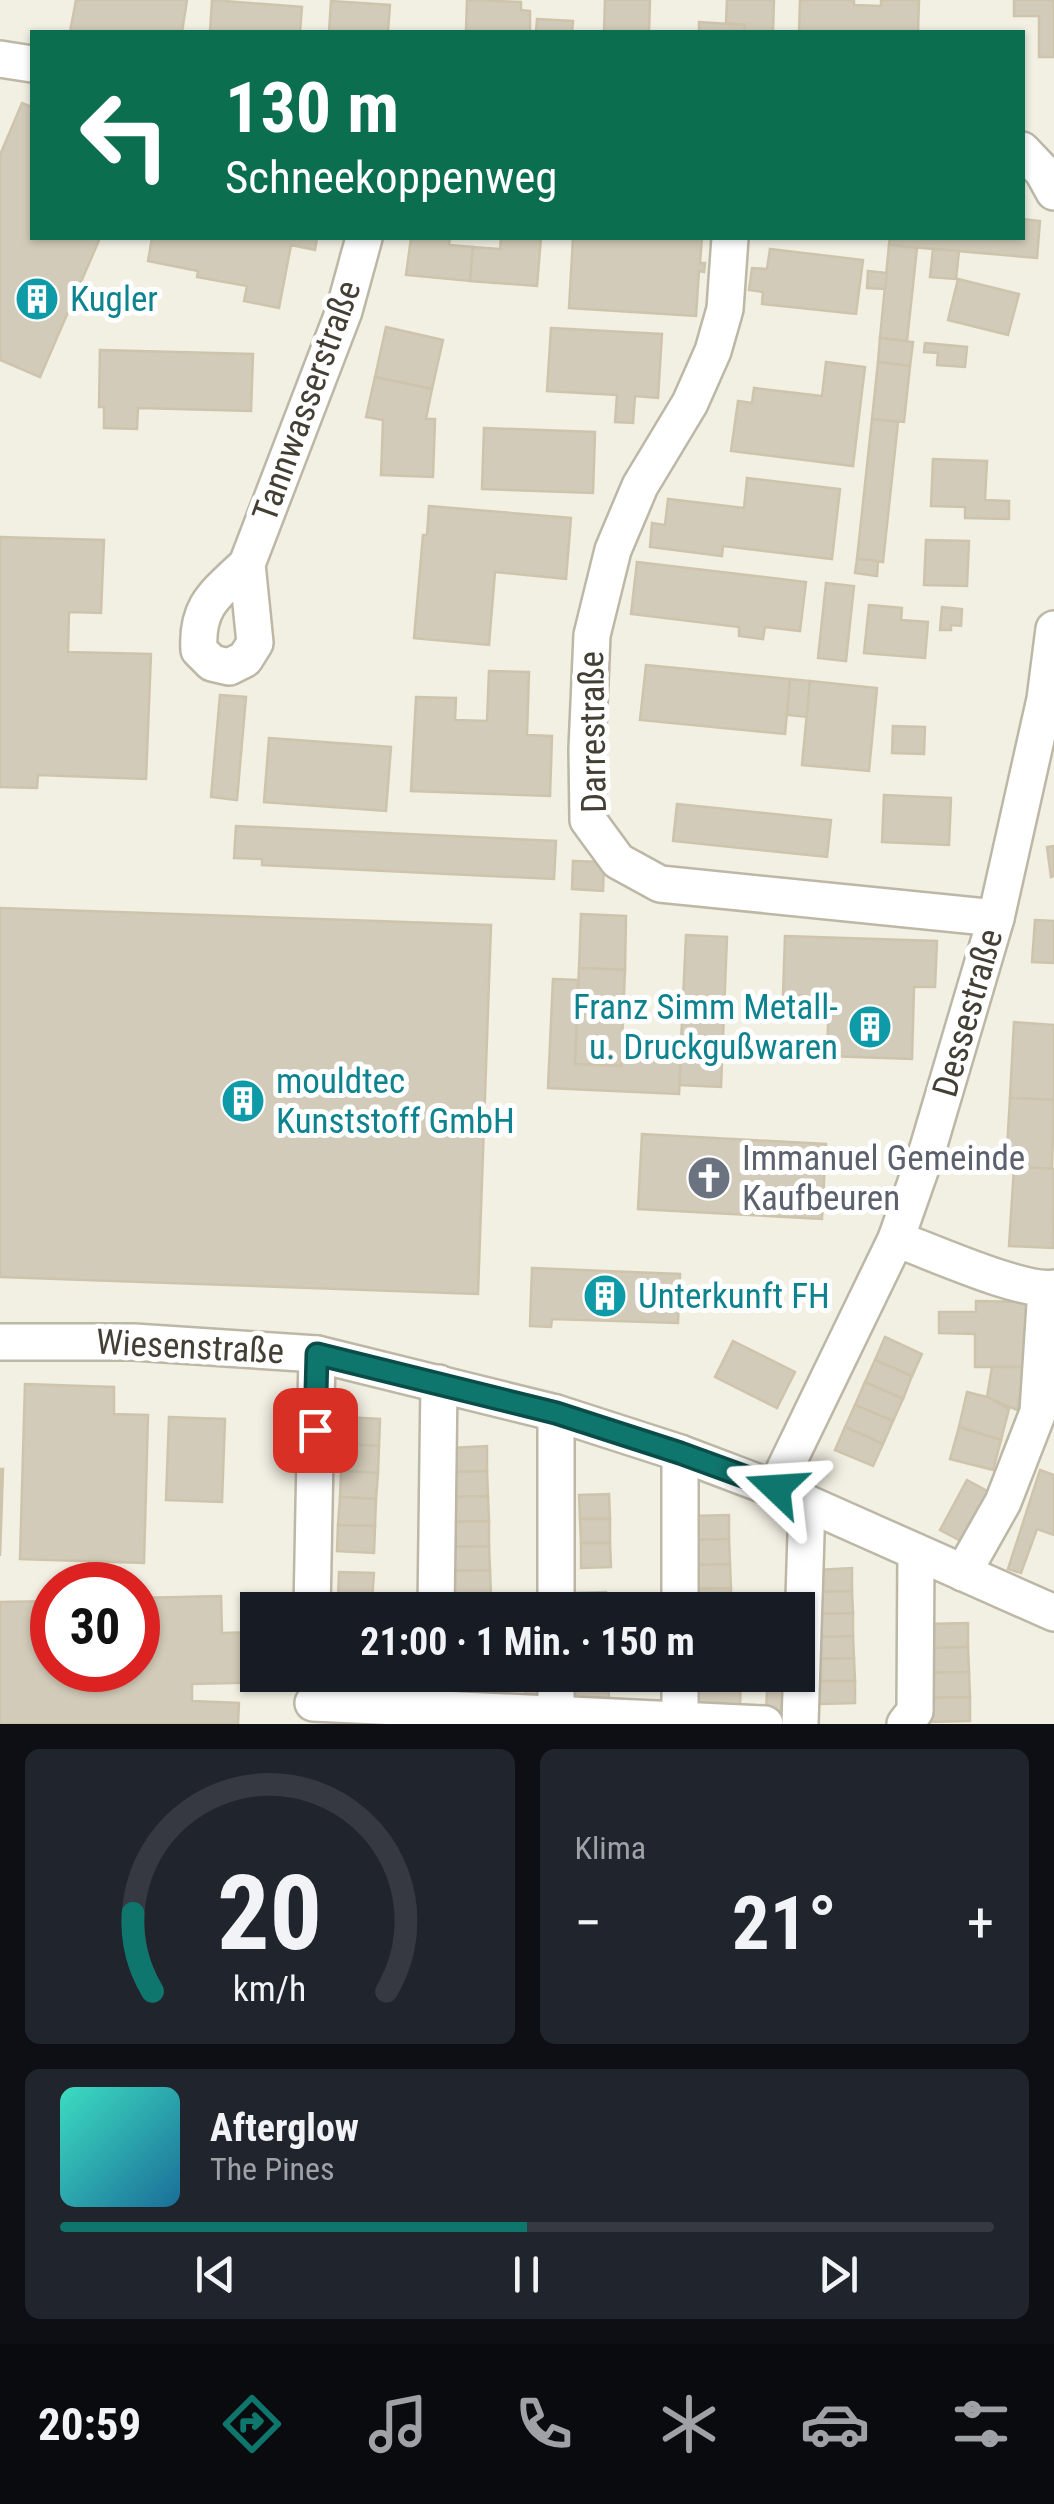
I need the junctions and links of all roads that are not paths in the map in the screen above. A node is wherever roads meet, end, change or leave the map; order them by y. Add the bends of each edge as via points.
1 (0, 60) edge
2 (30, 64) edge
3 (1025, 153) edge
4 (1054, 192) edge
5 (363, 240) edge
6 (730, 240) edge
7 (246, 564) dead end
8 (1054, 628) edge
9 (1049, 699) edge
10 (996, 918) junction
11 (896, 1239) junction
12 (1050, 1288) edge
13 (0, 1342) edge
14 (317, 1354) junction
15 (439, 1383) junction
16 (556, 1413) junction
17 (680, 1453) junction
18 (791, 1496) junction
19 (916, 1552) junction
20 (963, 1573) junction
21 (312, 1592) edge
22 (436, 1592) edge
23 (556, 1592) edge
24 (680, 1592) edge
25 (1054, 1613) edge
26 (559, 1692) edge
27 (680, 1692) edge
28 (313, 1701) edge
29 (441, 1705) edge
30 (563, 1719) edge
31 (680, 1720) junction
32 (765, 1724) edge
33 (800, 1724) edge
34 (905, 1724) edge

1 - 2 street
3 - 4 street
5 - 7 street, Tannwasserstraße via 344,310
6 - 10 street, Darrestraße via 725,308 713,352 640,486 613,550 592,635 588,820 618,860 660,884
8 - 9 street, Dessestraße
9 - 10 street, Dessestraße
10 - 11 street, Dessestraße
11 - 12 street
11 - 18 street, Dessestraße
12 - 20 street via 1038,1412 1003,1502
13 - 14 street, Wiesenstraße via 150,1342
14 - 15 street, Wiesenstraße
14 - 21 street
15 - 16 street, Wiesenstraße
15 - 22 street
16 - 17 street, Wiesenstraße
16 - 23 street
17 - 18 street, Wiesenstraße
17 - 24 street
18 - 19 street, Wiesenstraße
18 - 33 street
19 - 20 street, Wiesenstraße
19 - 34 street via 915,1711
20 - 25 street, Wiesenstraße
26 - 30 street
27 - 31 street
28 - 29 street
29 - 30 street
30 - 31 street
31 - 32 street

